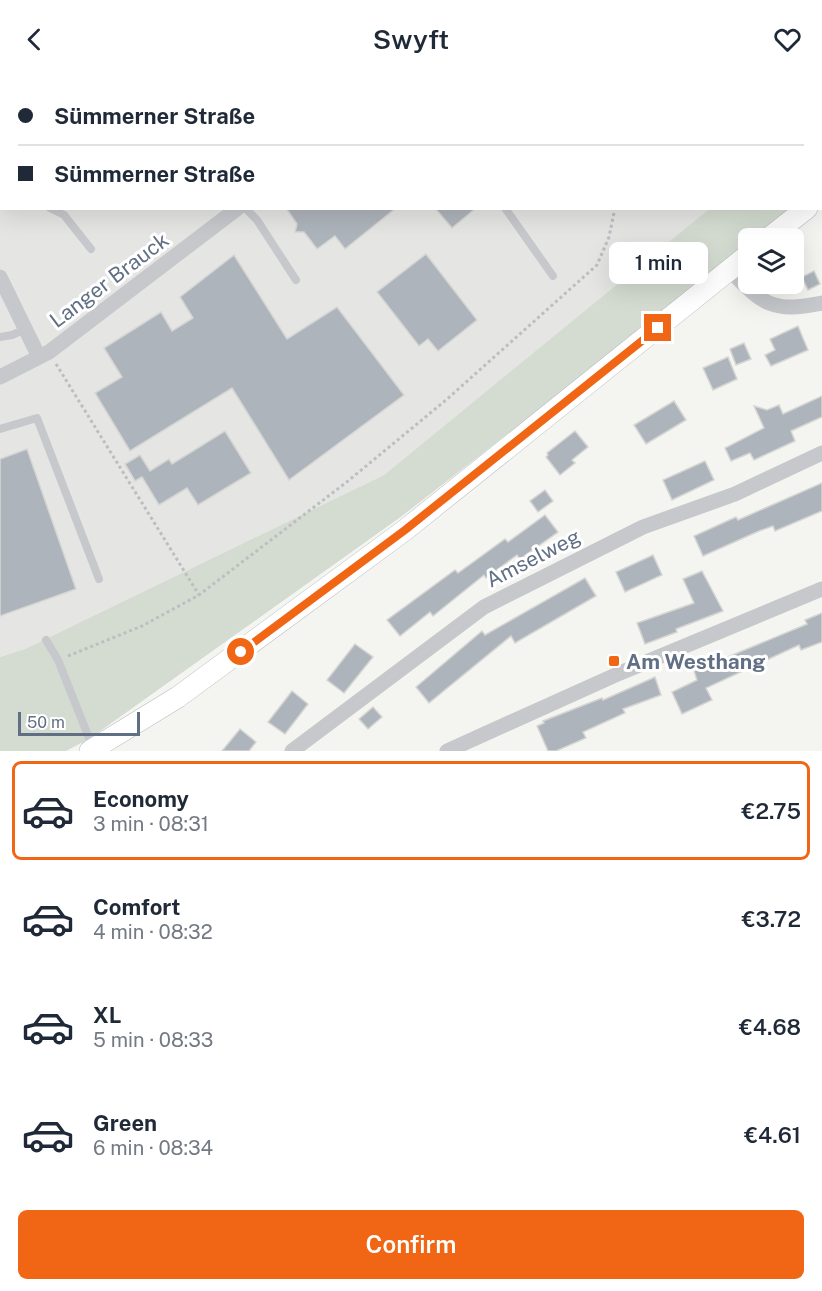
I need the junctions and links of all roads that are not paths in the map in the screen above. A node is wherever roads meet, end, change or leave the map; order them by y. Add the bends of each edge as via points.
1 (54, 210) edge
2 (235, 210) edge
3 (247, 210) edge
4 (506, 210) edge
5 (804, 210) edge
6 (782, 228) edge
7 (91, 249) dead end
8 (738, 263) edge
9 (730, 270) junction
10 (553, 276) dead end
11 (0, 277) edge
12 (296, 280) dead end
13 (822, 303) edge
14 (26, 329) junction
15 (0, 337) edge
16 (44, 354) junction
17 (0, 377) edge
18 (0, 429) edge
19 (822, 453) edge
20 (99, 579) dead end
21 (822, 589) edge
22 (46, 640) dead end
23 (92, 750) edge
24 (292, 751) edge
25 (447, 751) edge

1 - 7 lane via 64,215
2 - 16 street, Langer Brauck
3 - 12 lane
4 - 10 lane
5 - 6 main road
8 - 9 main road
9 - 13 street via 764,303 782,308
9 - 23 main road via 377,551 178,698
11 - 14 street
14 - 15 lane
14 - 16 street
16 - 17 street, Langer Brauck
18 - 20 lane via 37,418
19 - 24 street, Amselweg via 735,494 643,527 484,607
21 - 25 street
22 - 23 lane via 58,660

